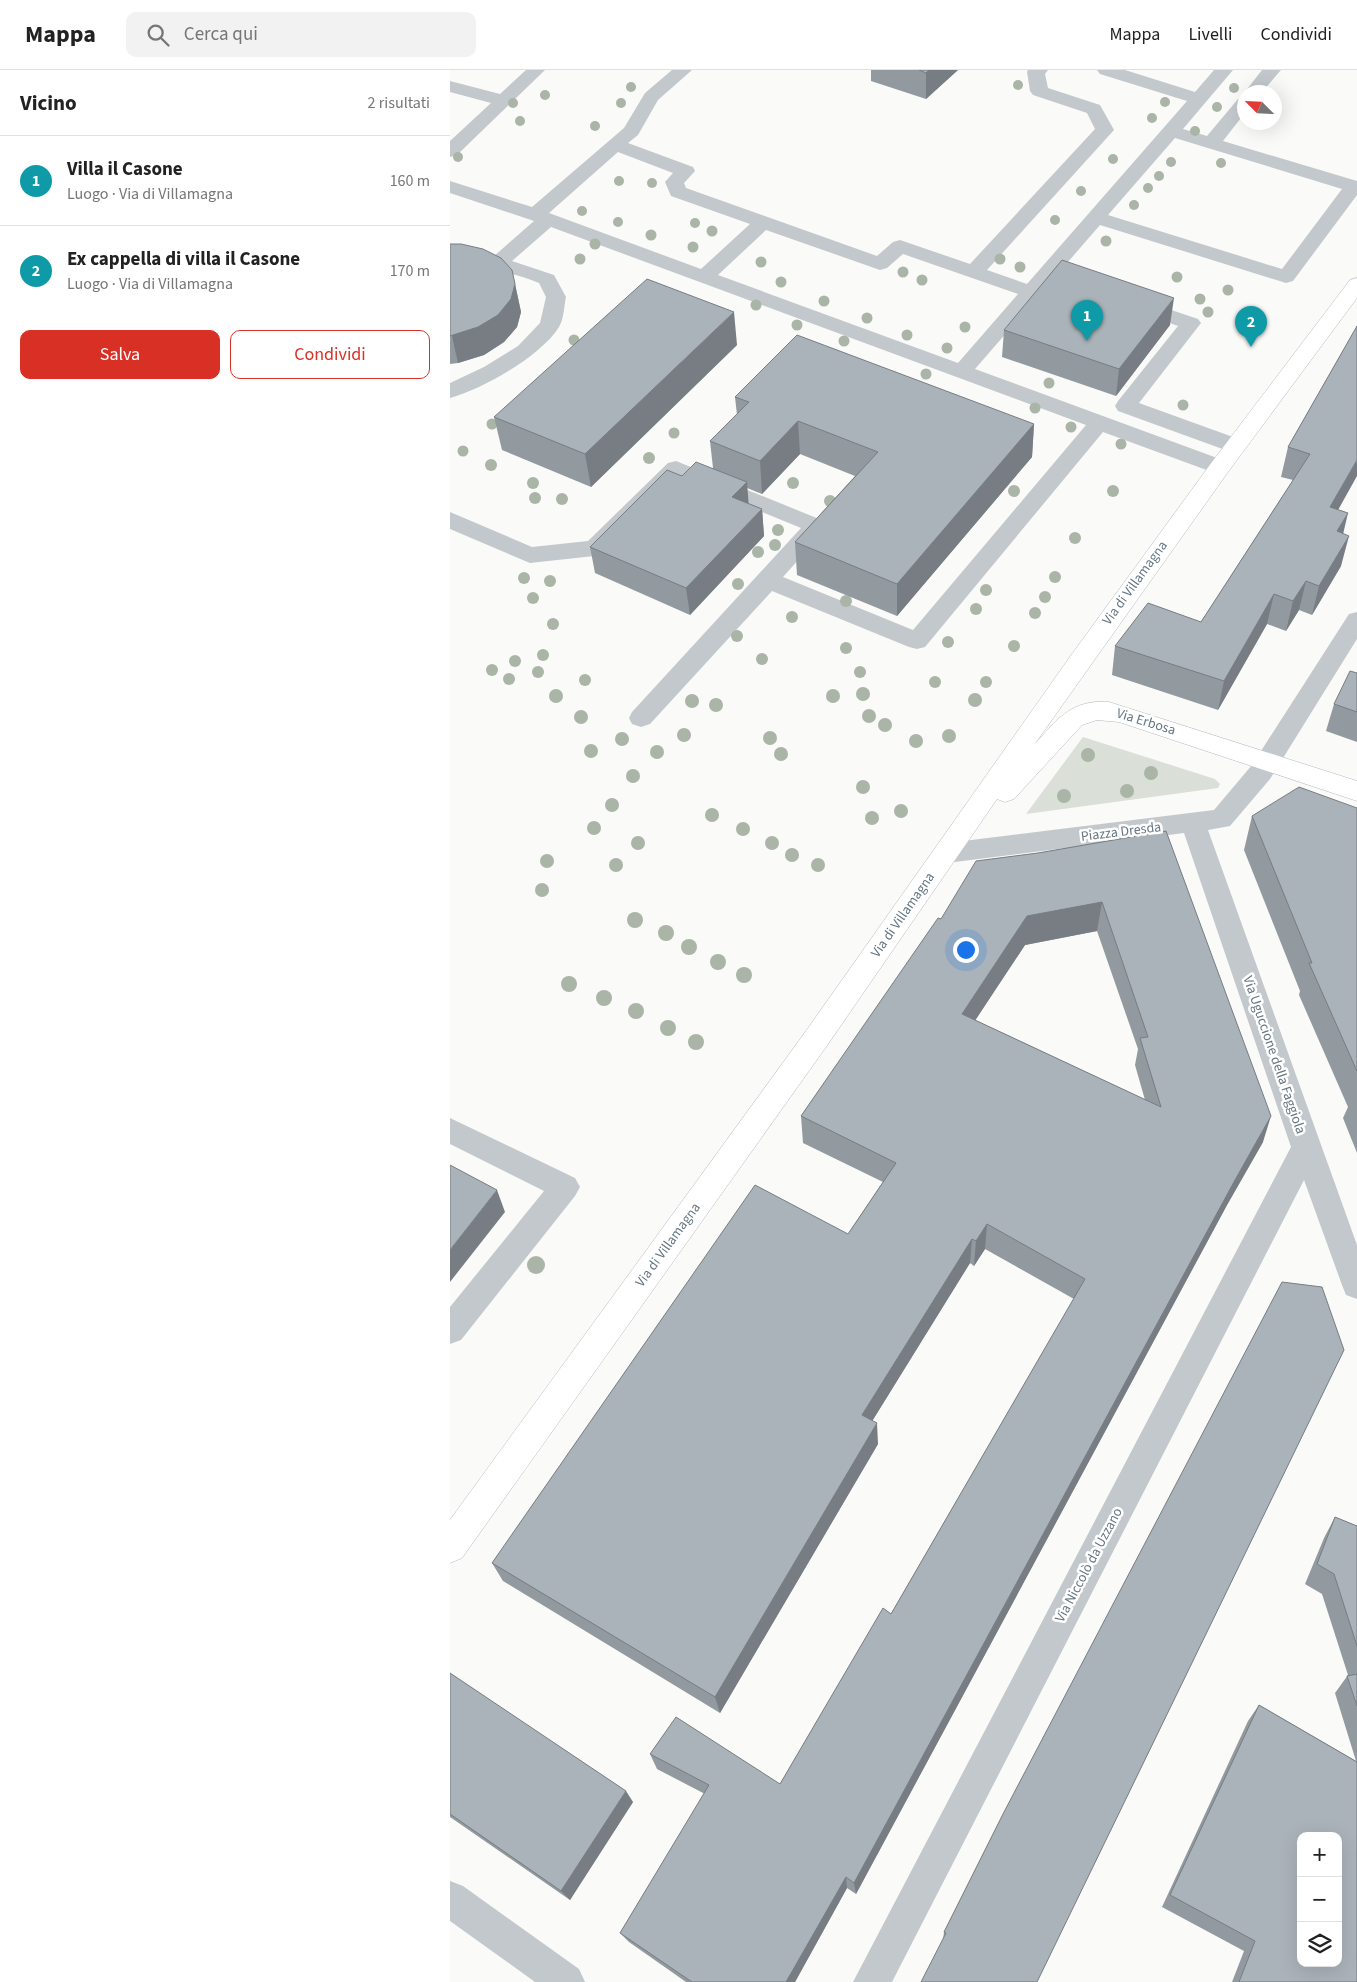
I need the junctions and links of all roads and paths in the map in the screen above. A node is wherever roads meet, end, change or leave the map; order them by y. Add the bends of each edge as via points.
1 (536, 70) edge
2 (683, 70) edge
3 (1039, 70) edge
4 (1106, 70) edge
5 (1224, 70) edge
6 (1272, 70) edge
7 (1133, 74) edge
8 (1259, 85) edge
9 (450, 86) edge
10 (1199, 99) junction
11 (504, 101) junction
12 (1237, 112) edge
13 (1171, 131) junction
14 (1212, 143) junction
15 (615, 145) junction
16 (450, 151) edge
17 (1356, 184) edge
18 (450, 187) edge
19 (541, 217) junction
20 (1096, 218) junction
21 (763, 222) junction
22 (450, 259) edge
23 (499, 262) junction
24 (974, 272) junction
25 (704, 277) junction
26 (1030, 292) junction
27 (1355, 292) edge
28 (1131, 302) edge
29 (961, 372) junction
30 (450, 391) edge
31 (1099, 423) junction
32 (1236, 446) junction
33 (1220, 467) junction
34 (450, 520) edge
35 (768, 580) junction
36 (1357, 620) edge
37 (641, 718) dead end
38 (1268, 761) junction
39 (1357, 791) edge
40 (1193, 823) junction
41 (949, 850) junction
42 (450, 1130) edge
43 (1306, 1147) junction
44 (1357, 1285) edge
45 (450, 1330) edge
46 (450, 1547) edge
47 (450, 1899) edge
48 (566, 1982) edge
49 (872, 1982) edge

1 - 11 street
2 - 15 street via 651,97 631,130
3 - 24 street via 1036,72 1039,91 1094,109 1104,130
4 - 7 street
5 - 10 street
6 - 8 street
7 - 10 street
9 - 11 street
10 - 13 street
11 - 16 street
12 - 14 street
13 - 14 street
13 - 20 street
14 - 17 street
15 - 19 street
15 - 21 street via 686,171 674,182 678,192
17 - 20 street via 1286,277
18 - 19 street
19 - 23 street
19 - 25 street
20 - 26 street
21 - 24 street via 880,264 900,246
21 - 25 street
22 - 23 street
23 - 30 street via 547,279 556,297 550,325 525,351
24 - 26 street
25 - 29 street
26 - 29 street
27 - 32 main road, Via di Villamagna
28 - 32 street via 1191,324 1126,406
29 - 31 street
31 - 33 street
31 - 35 street via 916,641
32 - 33 main road, Via di Villamagna
33 - 41 main road, Via di Villamagna via 1080,660
34 - 35 street via 530,555 594,548 676,468 816,526
35 - 37 street
36 - 38 street, Piazza Dresda
38 - 39 main road, Via Erbosa
38 - 40 street, Piazza Dresda via 1243,796 1221,819
38 - 41 main road, Via Erbosa via 1113,712 1084,713 1070,722
40 - 41 street, Piazza Dresda
40 - 43 street, Via Uguccione della Faggiola
41 - 46 main road, Via di Villamagna
42 - 45 street via 565,1187
43 - 44 street, Via Uguccione della Faggiola
43 - 49 street, Via Niccolò da Uzzano
47 - 48 street

